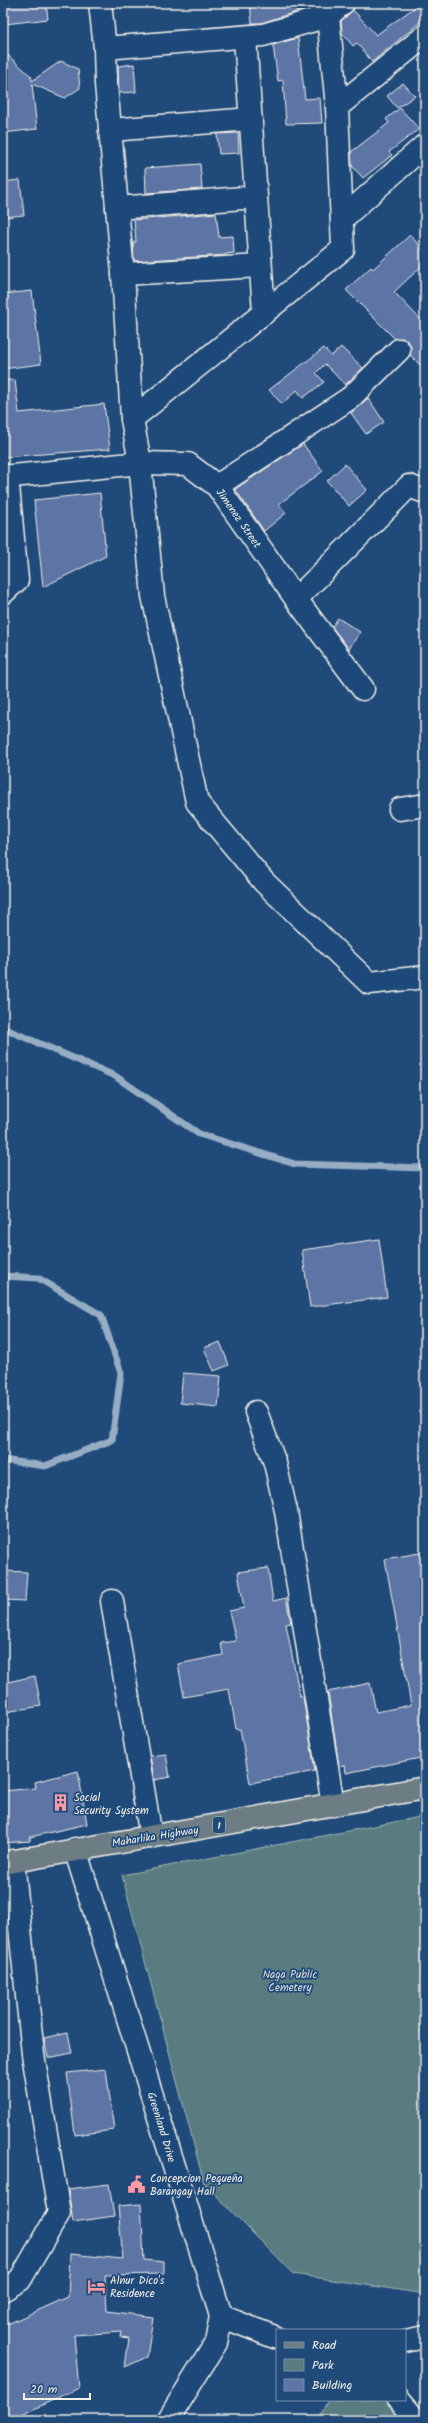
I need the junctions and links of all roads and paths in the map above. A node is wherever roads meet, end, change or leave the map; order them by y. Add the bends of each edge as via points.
1 (100, 3) edge
2 (335, 10) edge
3 (425, 36) edge
4 (245, 37) junction
5 (105, 48) junction
6 (337, 107) junction
7 (251, 119) junction
8 (110, 130) junction
9 (425, 145) edge
10 (256, 197) junction
11 (117, 208) junction
12 (342, 219) junction
13 (260, 266) junction
14 (123, 274) junction
15 (264, 313) junction
16 (399, 350) dead end
17 (132, 419) junction
18 (140, 463) junction
19 (5, 476) edge
20 (217, 486) junction
21 (425, 492) edge
22 (3, 593) edge
23 (296, 599) junction
24 (363, 689) dead end
25 (425, 805) edge
26 (400, 809) dead end
27 (425, 977) edge
28 (256, 1412) dead end
29 (112, 1601) dead end
30 (425, 1788) edge
31 (333, 1805) junction
32 (151, 1837) junction
33 (75, 1848) junction
34 (8, 1862) edge
35 (3, 2290) edge
36 (221, 2316) junction
37 (425, 2337) edge
38 (276, 2338) edge
39 (406, 2341) edge
40 (400, 2401) edge
41 (168, 2420) edge
42 (416, 2420) edge

1 - 5 street
2 - 4 street via 263,35
2 - 6 street
3 - 6 street
4 - 5 street
4 - 7 street
5 - 8 street
6 - 12 street
7 - 8 street
7 - 10 street
8 - 11 street
9 - 12 street
10 - 11 street
10 - 13 street
11 - 14 street
12 - 15 street via 343,249
13 - 14 street
13 - 15 street
14 - 17 street
15 - 17 street
16 - 20 street via 350,398
17 - 18 street
18 - 19 street, Jimenez Street
18 - 20 street, Jimenez Street via 188,464
18 - 27 street via 153,596 197,802 264,882 370,983
19 - 22 street via 17,580
20 - 23 street, Jimenez Street
21 - 23 street via 409,486
23 - 24 street, Jimenez Street
25 - 26 street
28 - 31 street via 275,1463 286,1511
29 - 32 street
30 - 31 main road, Maharlika Highway / 1
31 - 32 main road, Maharlika Highway / 1
32 - 33 main road, Maharlika Highway / 1
33 - 34 main road, Maharlika Highway / 1
33 - 36 street, Greenland Drive
34 - 35 street via 33,2054 58,2213 20,2280
36 - 38 street
36 - 41 street, Greenland Drive via 216,2343
37 - 39 street
40 - 42 street

